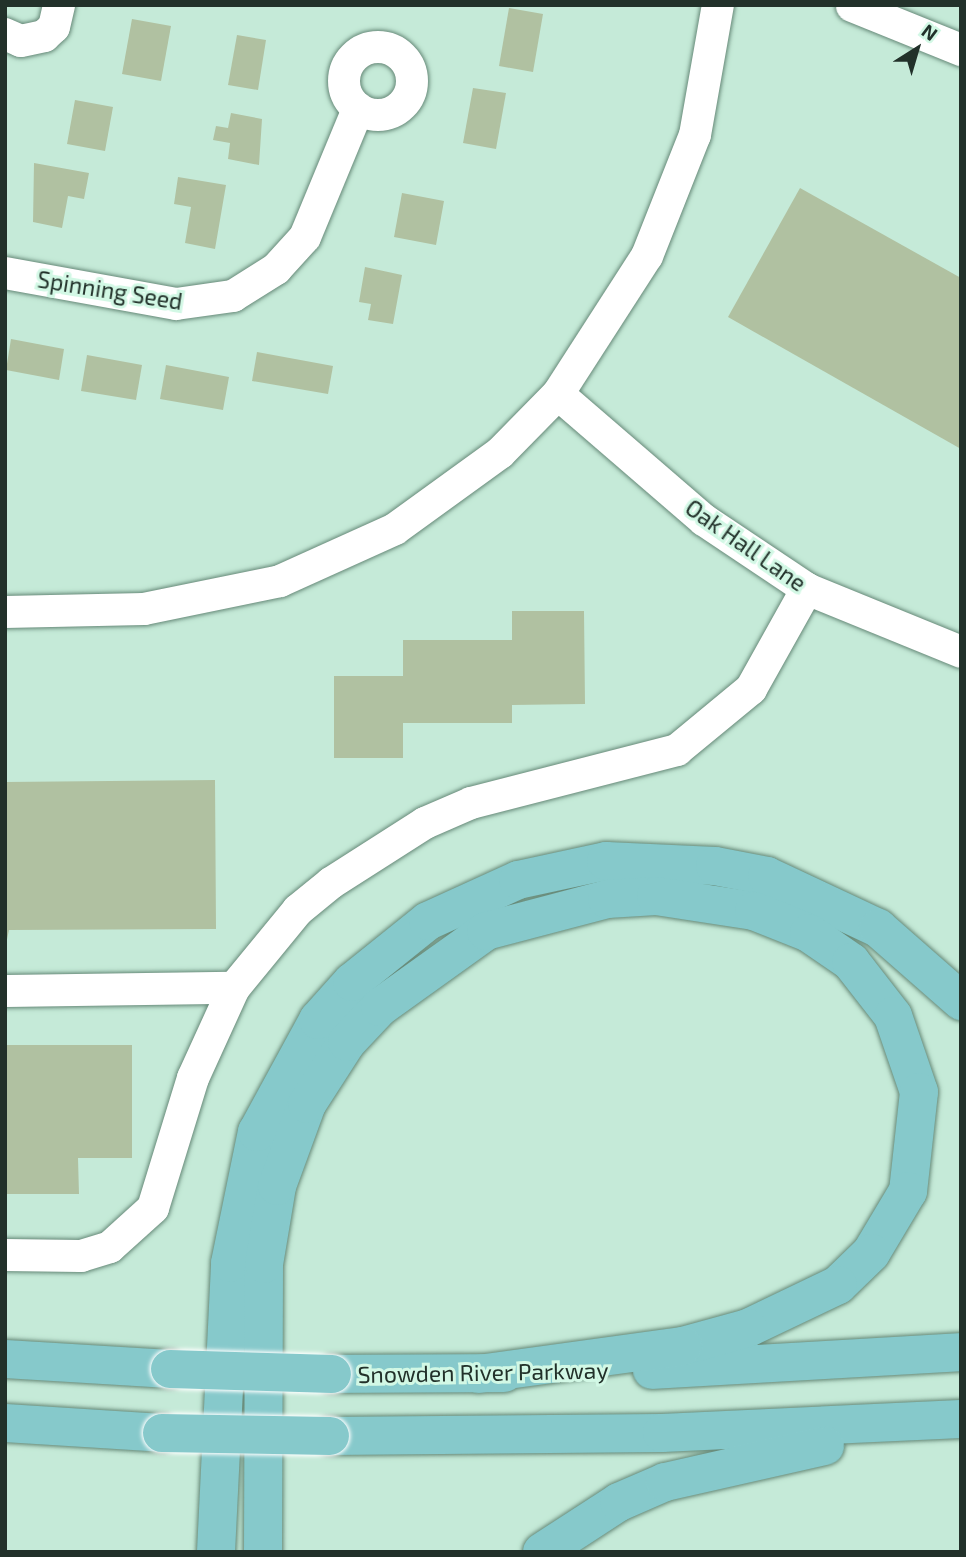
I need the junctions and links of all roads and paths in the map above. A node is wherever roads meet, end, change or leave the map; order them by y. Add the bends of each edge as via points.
1 (59, 5) edge
2 (718, 5) edge
3 (852, 6) edge
4 (6, 36) edge
5 (961, 50) edge
6 (358, 109) dead end
7 (5, 273) edge
8 (558, 394) junction
9 (807, 589) junction
10 (5, 612) edge
11 (961, 652) edge
12 (234, 988) junction
13 (5, 991) edge
14 (961, 1001) edge
15 (5, 1255) edge
16 (961, 1352) edge
17 (5, 1359) edge
18 (479, 1374) junction
19 (961, 1419) edge
20 (5, 1423) edge
21 (961, 1430) edge
22 (216, 1552) edge
23 (262, 1552) edge
24 (542, 1552) edge

1 - 4 street via 54,27 44,36 21,41
2 - 8 street via 695,135 673,197 616,310
3 - 5 street
6 - 7 street, Spinning Seed via 305,237 276,269 233,296 176,304
8 - 9 street, Oak Hall Lane via 704,520
8 - 10 street via 448,496 337,559 191,602
9 - 11 street, Oak Hall Lane
9 - 12 street via 751,689 677,750 471,803 425,823 298,910
12 - 13 street
12 - 15 street via 193,1078 153,1208 110,1247 81,1256
14 - 22 main road via 917,958 867,923 767,876 715,866 606,861 517,880 428,921 352,982 318,1020 257,1132 230,1263
16 - 18 main road, Snowden River Parkway
17 - 18 main road, Snowden River Parkway, bridge via 170,1369
18 - 23 main road via 683,1346 748,1328 838,1285 871,1253 908,1191 919,1091 893,1016 851,962 809,933 754,911 656,896 607,899 486,931 380,1007 347,1042 307,1104 277,1186 264,1264
19 - 20 main road, bridge via 662,1433 330,1436 162,1433
21 - 24 main road via 800,1449 678,1478 619,1502

